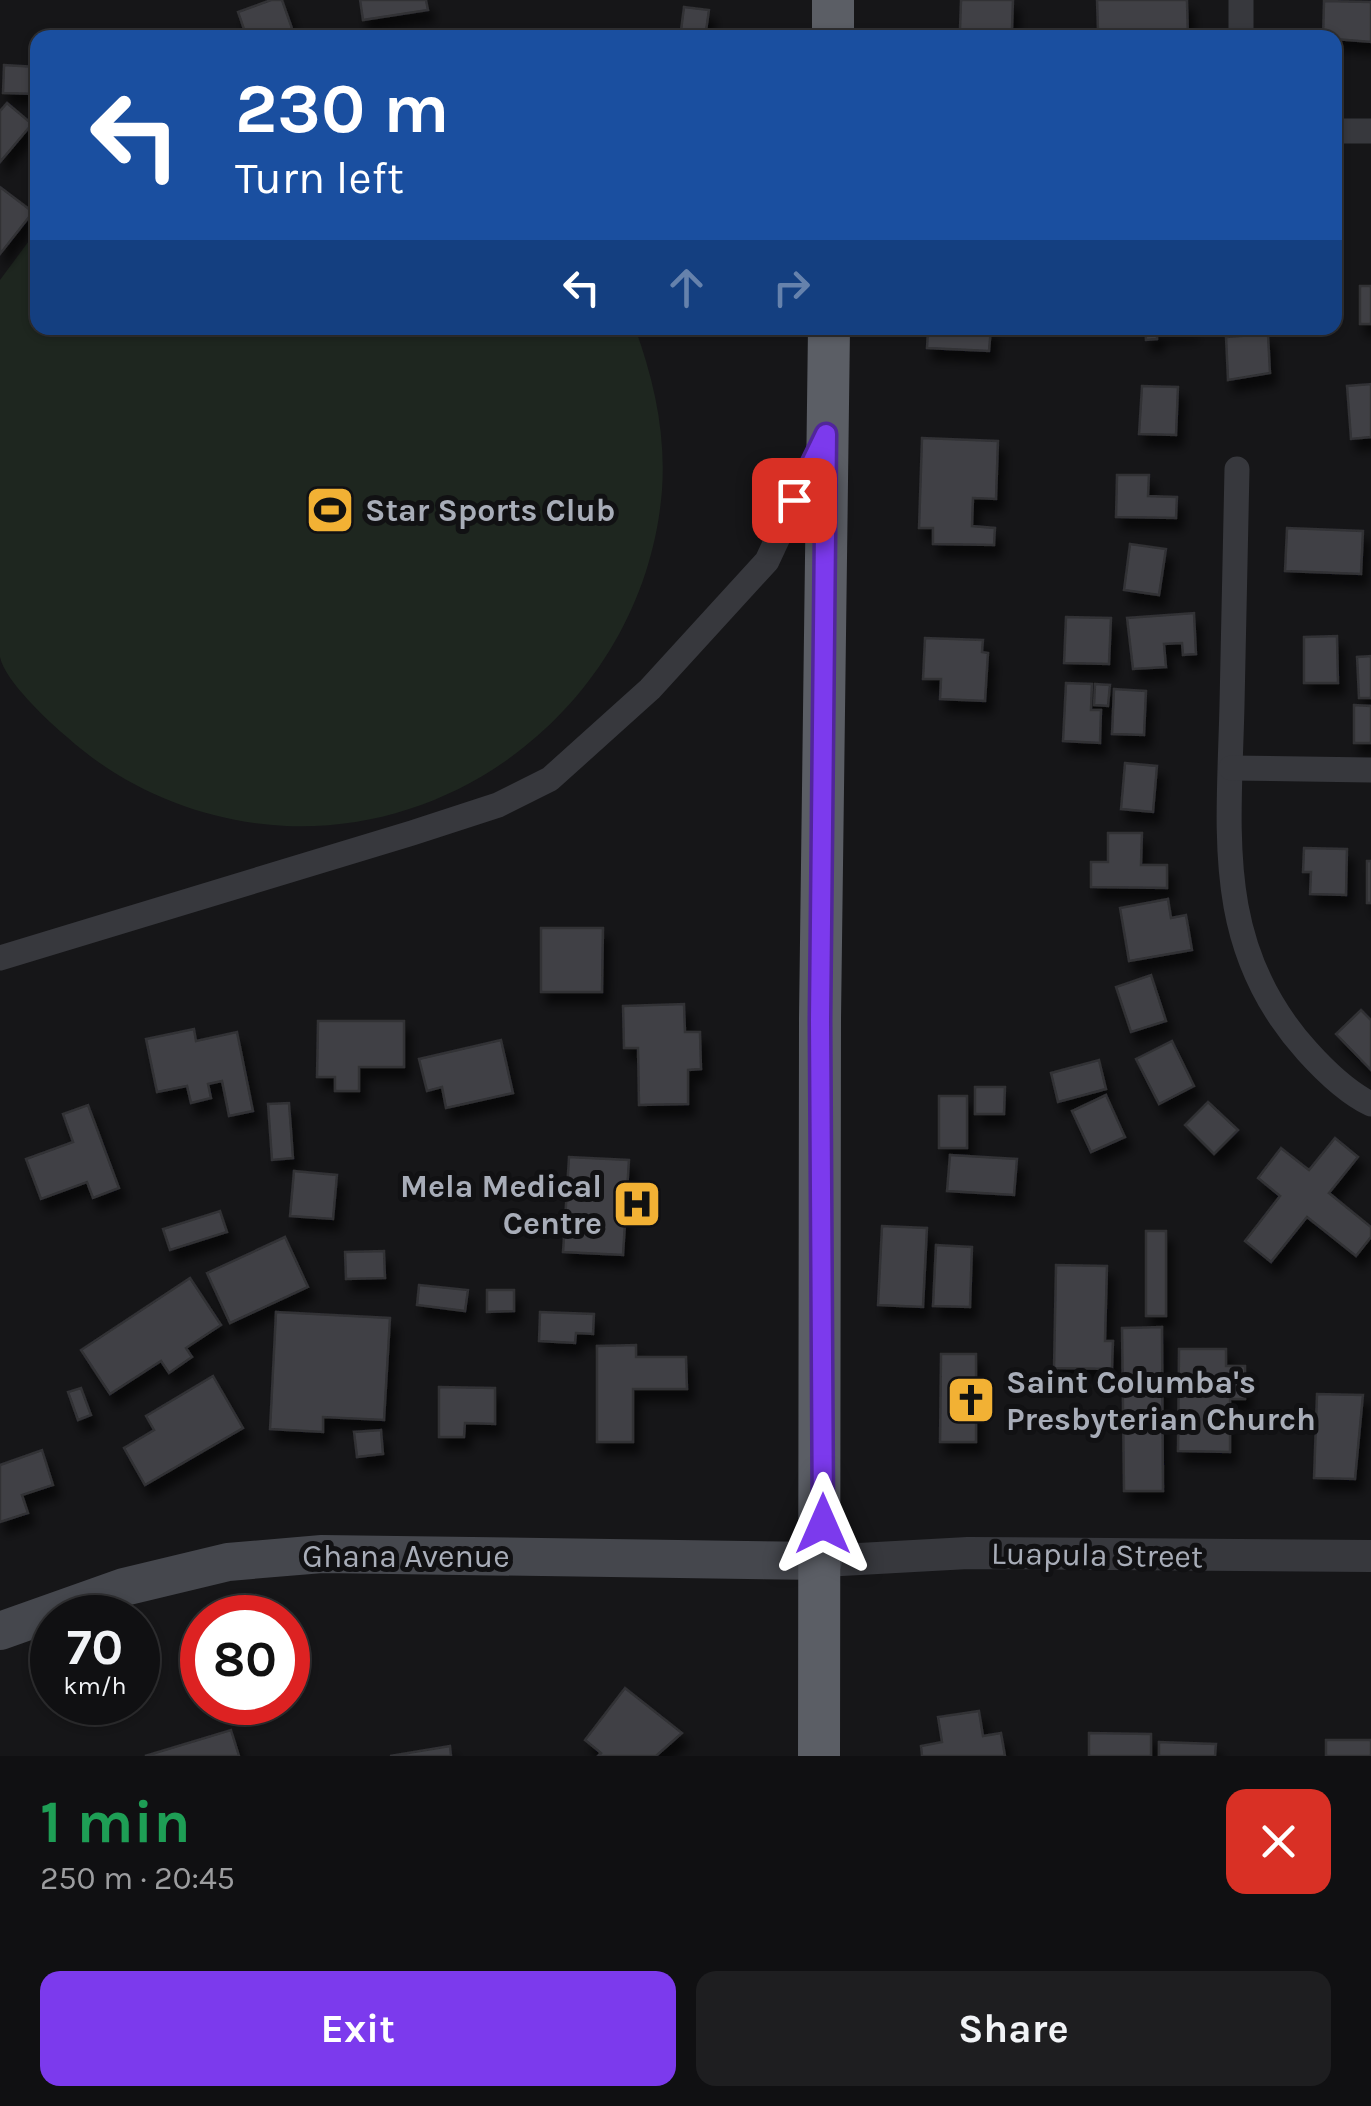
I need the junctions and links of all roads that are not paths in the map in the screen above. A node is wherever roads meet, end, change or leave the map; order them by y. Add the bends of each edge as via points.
1 (833, 0) edge
2 (1241, 0) edge
3 (833, 30) edge
4 (1241, 30) edge
5 (1342, 131) edge
6 (1371, 131) edge
7 (829, 335) edge
8 (826, 434) junction
9 (1237, 469) dead end
10 (1231, 768) junction
11 (1371, 770) edge
12 (0, 958) edge
13 (1371, 1104) edge
14 (1371, 1556) edge
15 (823, 1561) junction
16 (0, 1632) edge
17 (820, 1756) edge

1 - 3 highway
2 - 4 street
5 - 6 street
7 - 8 highway
8 - 12 street via 767,561 650,690 550,779 498,805 412,833
8 - 15 highway
9 - 10 street
10 - 11 street
10 - 13 street via 1227,834 1246,955 1292,1034 1325,1071
14 - 15 street, Luapula Street via 968,1553
15 - 16 main road, Ghana Avenue via 322,1554 228,1562 142,1583
15 - 17 highway

